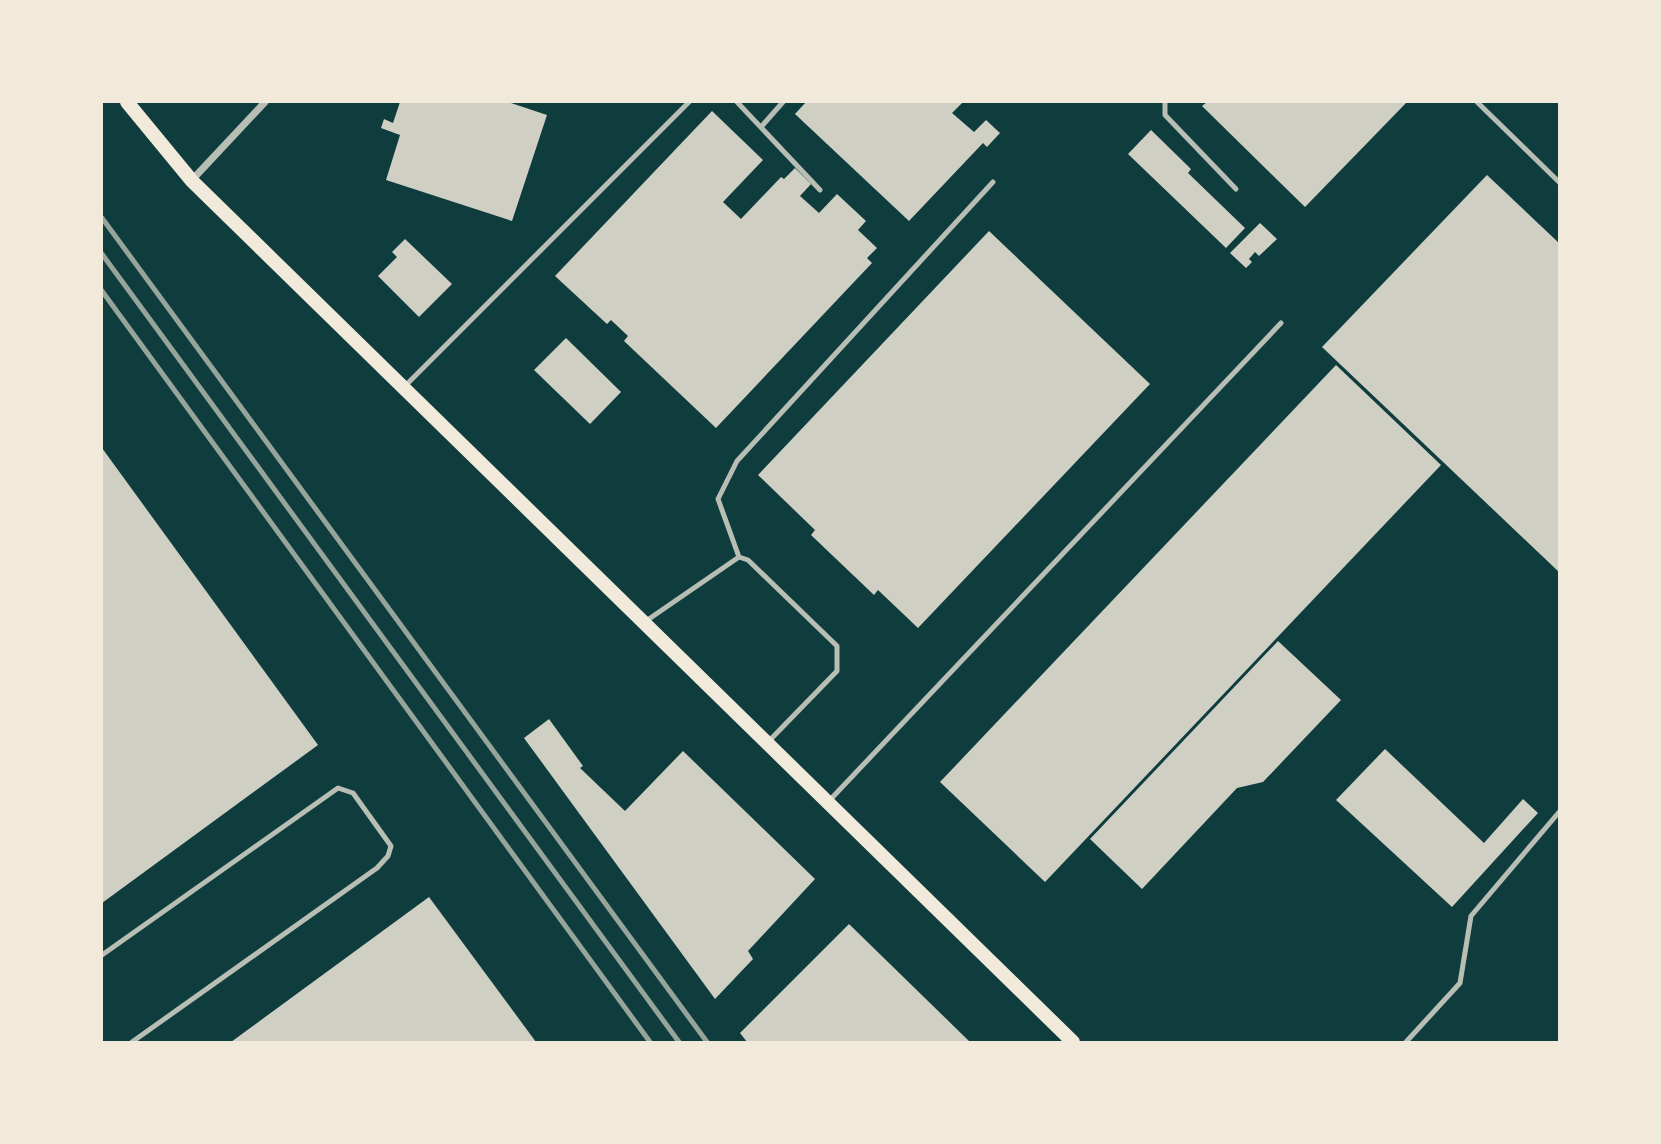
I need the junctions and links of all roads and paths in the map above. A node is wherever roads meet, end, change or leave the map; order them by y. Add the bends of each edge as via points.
1 (127, 102) edge
2 (265, 102) edge
3 (689, 102) edge
4 (737, 102) edge
5 (783, 102) edge
6 (1165, 102) edge
7 (1477, 102) edge
8 (761, 127) junction
9 (192, 181) junction
10 (993, 182) dead end
11 (1559, 183) edge
12 (1236, 189) dead end
13 (820, 190) dead end
14 (1281, 323) dead end
15 (403, 388) junction
16 (738, 557) junction
17 (644, 623) junction
18 (767, 743) junction
19 (828, 802) junction
20 (1559, 811) edge
21 (102, 956) edge
22 (132, 1042) edge
23 (1073, 1042) edge
24 (1406, 1042) edge

1 - 9 main road
2 - 9 street
3 - 15 lane
4 - 8 lane
5 - 8 lane
6 - 12 lane via 1165,115
7 - 11 lane
8 - 13 lane
9 - 15 main road
10 - 16 lane via 737,461 718,499
14 - 19 lane
15 - 17 main road
16 - 17 lane
16 - 18 lane via 748,561 837,646 837,671
17 - 18 main road
18 - 19 main road
19 - 23 main road
20 - 24 lane via 1471,916 1460,983
21 - 22 lane via 338,788 353,793 391,846 377,868

